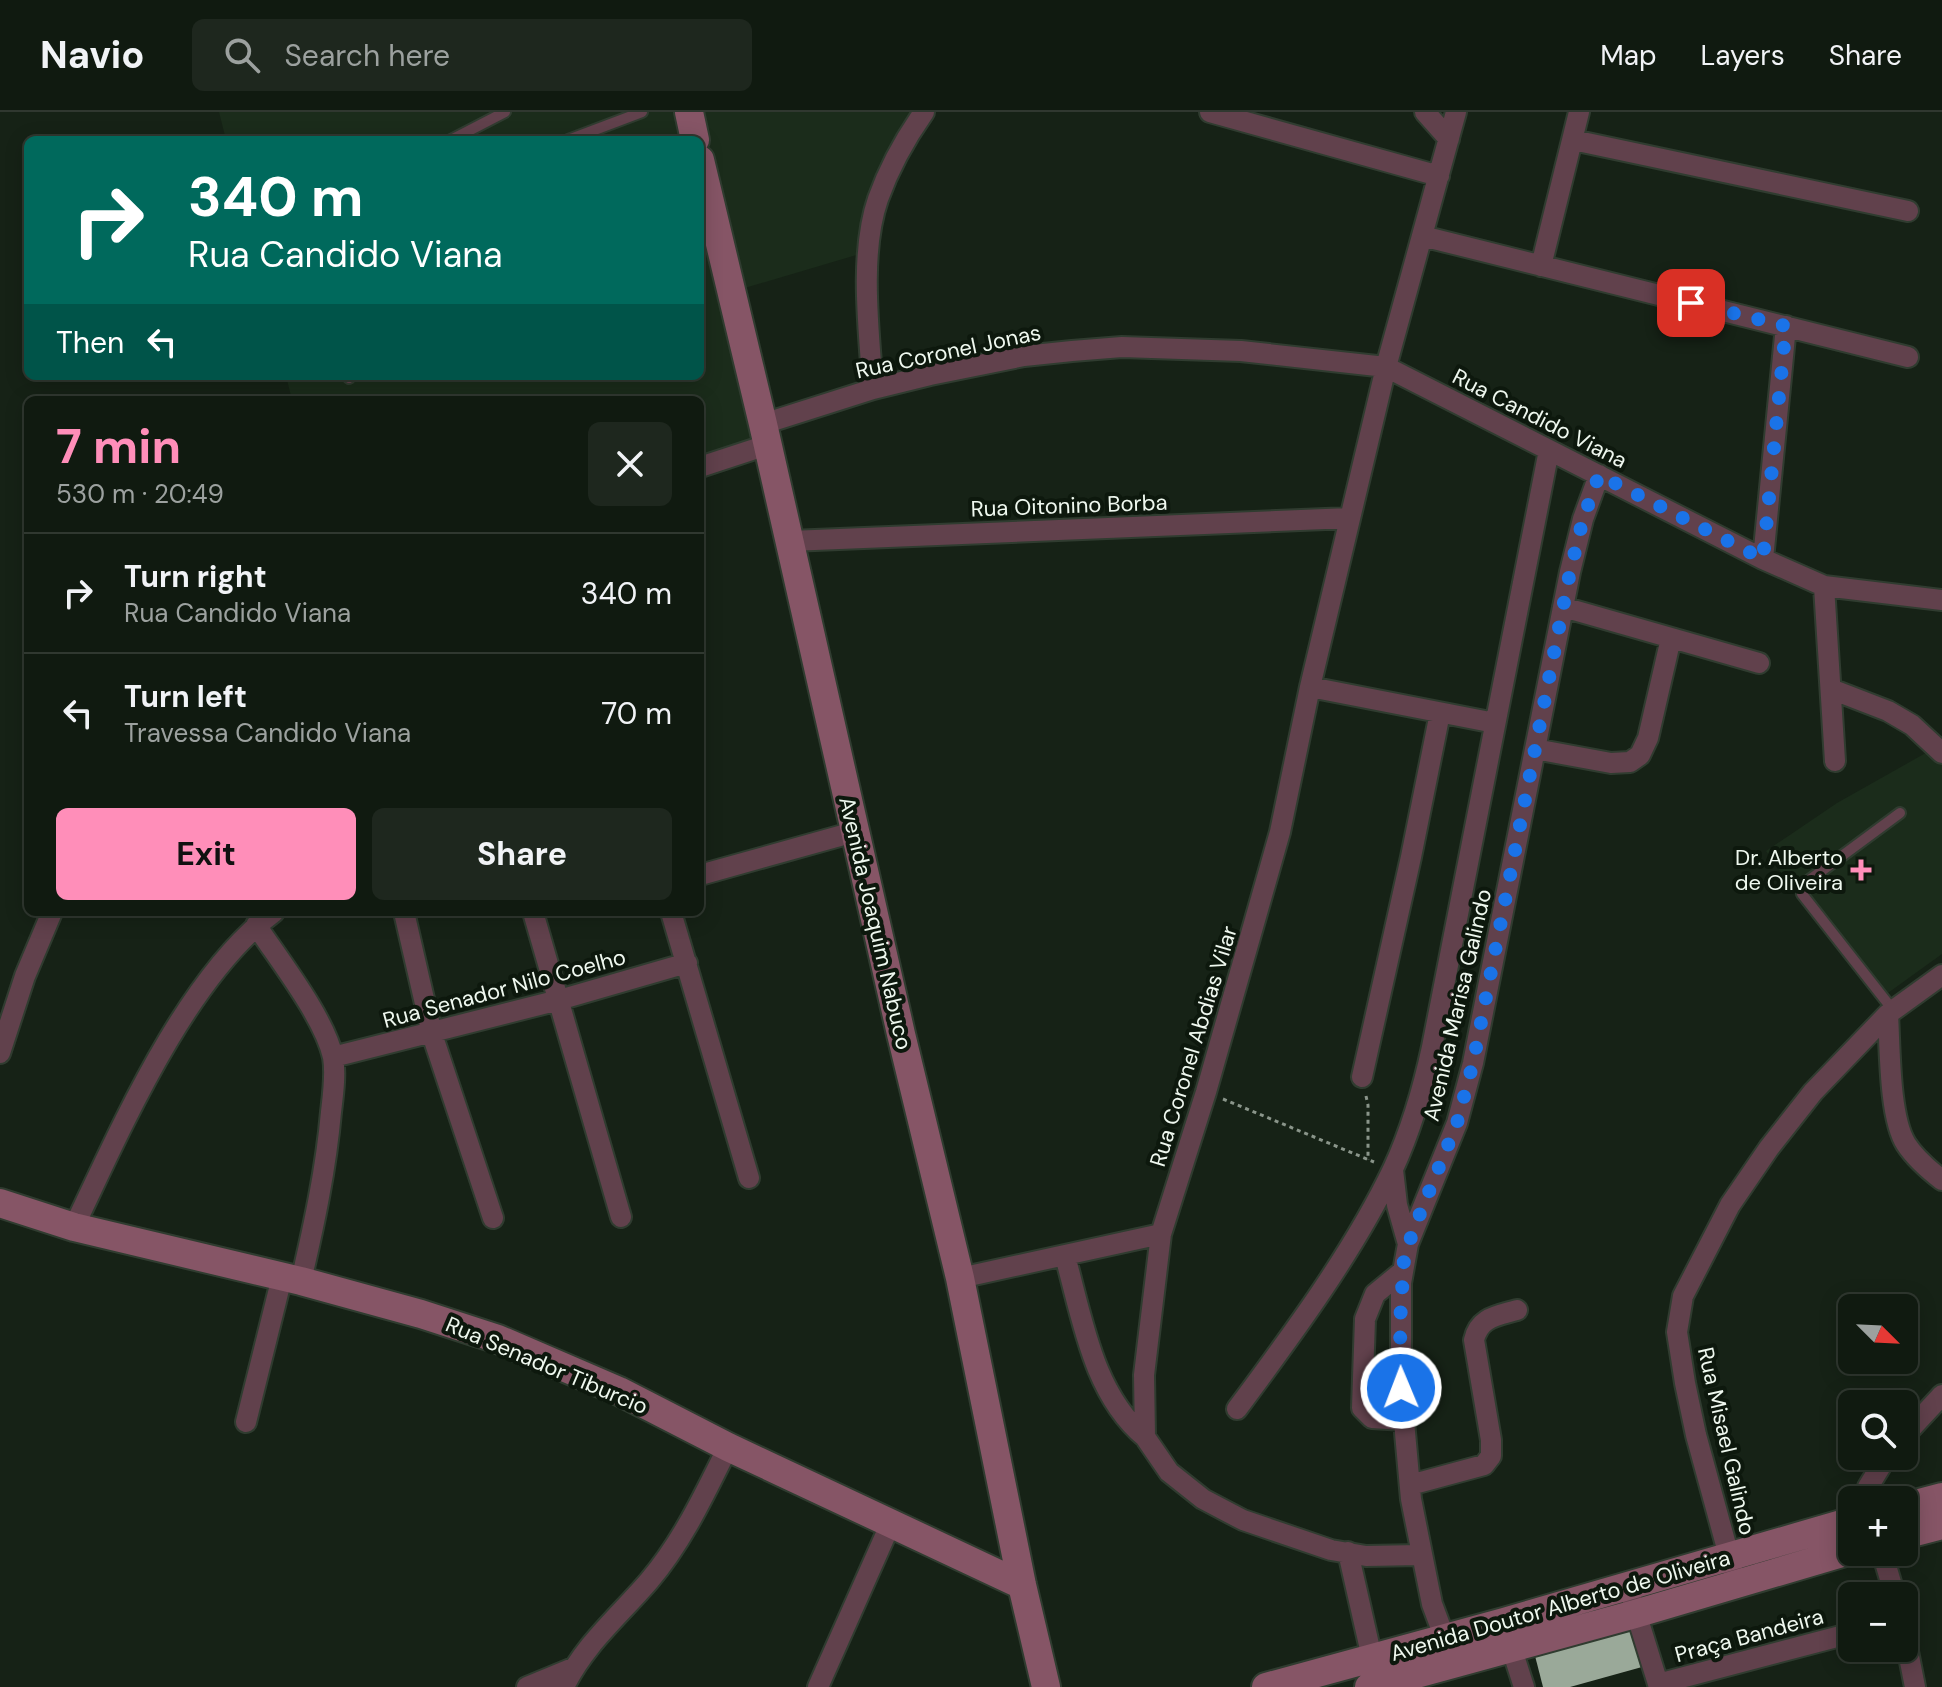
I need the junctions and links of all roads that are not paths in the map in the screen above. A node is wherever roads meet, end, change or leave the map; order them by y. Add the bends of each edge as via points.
1 (505, 112) edge
2 (642, 112) edge
3 (689, 112) edge
4 (924, 112) edge
5 (1210, 112) edge
6 (1425, 112) edge
7 (1456, 112) edge
8 (1579, 112) edge
9 (1263, 118) edge
10 (459, 136) edge
11 (579, 136) edge
12 (694, 136) edge
13 (1449, 139) junction
14 (1573, 140) junction
15 (1439, 176) junction
16 (704, 177) edge
17 (1908, 211) dead end
18 (1422, 236) junction
19 (1541, 266) junction
20 (1786, 326) junction
21 (1908, 357) dead end
22 (1386, 367) junction
23 (873, 389) junction
24 (765, 435) junction
25 (1549, 450) junction
26 (704, 465) edge
27 (1599, 475) junction
28 (1350, 518) junction
29 (790, 541) junction
30 (1763, 559) junction
31 (1824, 586) junction
32 (1942, 600) edge
33 (1563, 607) junction
34 (1671, 638) junction
35 (1759, 663) dead end
36 (1310, 687) junction
37 (1831, 689) junction
38 (1440, 713) junction
39 (1495, 723) junction
40 (1535, 749) junction
41 (1942, 753) edge
42 (1835, 761) dead end
43 (1900, 813) dead end
44 (854, 832) junction
45 (704, 874) edge
46 (50, 916) edge
47 (268, 916) edge
48 (405, 916) edge
49 (538, 916) edge
50 (672, 916) edge
51 (256, 925) junction
52 (687, 963) junction
53 (1942, 975) edge
54 (559, 1000) junction
55 (1891, 1012) junction
56 (432, 1034) junction
57 (0, 1053) edge
58 (333, 1057) junction
59 (1362, 1077) road end
60 (1393, 1170) junction
61 (749, 1178) dead end
62 (1942, 1180) edge
63 (0, 1203) edge
64 (621, 1217) dead end
65 (493, 1218) dead end
66 (74, 1227) junction
67 (1161, 1234) junction
68 (1408, 1244) junction
69 (1065, 1256) junction
70 (1403, 1271) junction
71 (960, 1278) junction
72 (292, 1279) junction
73 (1517, 1310) dead end
74 (1942, 1395) edge
75 (1237, 1409) dead end
76 (1404, 1420) junction
77 (1918, 1421) edge
78 (246, 1422) dead end
79 (1145, 1437) junction
80 (728, 1447) junction
81 (1410, 1485) junction
82 (1942, 1497) edge
83 (1918, 1503) edge
84 (890, 1525) junction
85 (1942, 1525) edge
86 (1838, 1527) edge
87 (1918, 1531) edge
88 (1348, 1552) junction
89 (1838, 1552) edge
90 (1420, 1555) junction
91 (1733, 1570) junction
92 (1022, 1585) junction
93 (1629, 1586) junction
94 (1635, 1614) junction
95 (1507, 1634) junction
96 (1838, 1637) edge
97 (1445, 1639) junction
98 (1910, 1662) edge
99 (573, 1668) junction
100 (1365, 1674) edge
101 (1658, 1685) edge
102 (527, 1687) edge
103 (564, 1687) edge
104 (818, 1687) edge
105 (1046, 1687) edge
106 (1266, 1687) edge
107 (1524, 1687) edge
108 (1915, 1687) edge

1 - 10 lane
2 - 11 lane
3 - 12 street
4 - 23 street via 877,202 868,263
5 - 9 street
6 - 13 street
7 - 13 street, Rua Coronel Abdias Vilar
8 - 14 street
9 - 15 street
13 - 15 street, Rua Coronel Abdias Vilar
14 - 17 street
14 - 19 street
15 - 18 street, Rua Coronel Abdias Vilar
16 - 24 street, Avenida Joaquim Nabuco
18 - 19 street
18 - 22 street, Rua Coronel Abdias Vilar
19 - 20 street
20 - 21 street
20 - 30 street
22 - 23 street, Rua Coronel Jonas via 1241,351 1122,347 1024,356
22 - 25 street, Rua Candido Viana
22 - 28 street, Rua Coronel Abdias Vilar
23 - 24 street, Rua Coronel Jonas
24 - 26 street, Rua Coronel Jonas
24 - 29 street, Avenida Joaquim Nabuco
25 - 27 street, Rua Candido Viana
25 - 39 street, Avenida Marisa Galindo
27 - 30 street, Rua Candido Viana
27 - 33 street, Avenida Marisa Galindo via 1576,544
28 - 29 street, Rua Oitonino Borba
28 - 36 street, Rua Coronel Abdias Vilar
29 - 44 street, Avenida Joaquim Nabuco
30 - 31 street, Rua Candido Viana
31 - 32 street, Rua Candido Viana
31 - 37 street
33 - 34 street
33 - 40 street, Avenida Marisa Galindo
34 - 35 street
34 - 40 street via 1640,755 1630,762 1611,763
36 - 38 street
36 - 67 street, Rua Coronel Abdias Vilar via 1280,832
37 - 41 street via 1888,711
37 - 42 street
38 - 39 street
38 - 59 street
39 - 60 street, Avenida Marisa Galindo via 1427,1068
40 - 68 street, Avenida Marisa Galindo via 1465,1093
43 - 55 lane via 1819,872 1803,886 1802,894
44 - 45 street
44 - 71 street, Avenida Joaquim Nabuco
46 - 57 street
47 - 51 street
48 - 56 street
49 - 54 street
50 - 52 street
51 - 58 street via 323,1030
51 - 66 street via 219,966 133,1102
52 - 54 street, Rua Senador Nilo Coelho
52 - 61 street
53 - 55 street, Rua Misael Galindo
54 - 56 street, Rua Senador Nilo Coelho
54 - 64 street
55 - 62 street via 1896,1115 1905,1143
55 - 91 street, Rua Misael Galindo via 1813,1092 1769,1148 1730,1205 1683,1296 1677,1332 1685,1383
56 - 58 street, Rua Senador Nilo Coelho
56 - 65 street
58 - 72 street via 318,1206
60 - 68 street
60 - 75 street, Avenida Marisa Galindo via 1325,1283
63 - 66 street, Rua Senador Tiburcio
66 - 72 street, Rua Senador Tiburcio
67 - 69 street
67 - 79 street, Rua Coronel Abdias Vilar via 1144,1375
68 - 70 street, Avenida Marisa Galindo
69 - 71 street
69 - 79 street via 1108,1391
70 - 76 street, Avenida Marisa Galindo
70 - 76 street via 1375,1294 1365,1319 1362,1408 1372,1418
71 - 92 street, Avenida Joaquim Nabuco
72 - 78 street
72 - 80 street, Rua Senador Tiburcio via 498,1339 619,1391
73 - 81 street via 1485,1320 1474,1340 1491,1456 1484,1465
74 - 77 street
76 - 81 street, Avenida Marisa Galindo
79 - 88 street via 1169,1472 1203,1499 1281,1535
80 - 84 street, Rua Senador Tiburcio
80 - 99 street via 680,1539
81 - 90 street, Avenida Marisa Galindo
82 - 83 street
84 - 92 street, Rua Senador Tiburcio
84 - 104 street
85 - 87 street
86 - 91 street, Avenida Doutor Alberto de Oliveira
88 - 90 street
88 - 100 street
89 - 91 street, Avenida Doutor Alberto de Oliveira
90 - 97 street, Avenida Marisa Galindo
91 - 93 street, Avenida Doutor Alberto de Oliveira
91 - 94 street, Avenida Doutor Alberto de Oliveira
92 - 105 street, Avenida Joaquim Nabuco
93 - 94 street
93 - 95 street, Avenida Doutor Alberto de Oliveira
94 - 95 street, Avenida Doutor Alberto de Oliveira
94 - 101 street
95 - 97 street, Avenida Doutor Alberto de Oliveira
95 - 100 street, Avenida Doutor Alberto de Oliveira
95 - 107 street
96 - 101 street, Praça Bandeira
97 - 100 street, Avenida Doutor Alberto de Oliveira
98 - 108 street
99 - 102 street
99 - 103 street
100 - 106 street, Avenida Doutor Alberto de Oliveira

